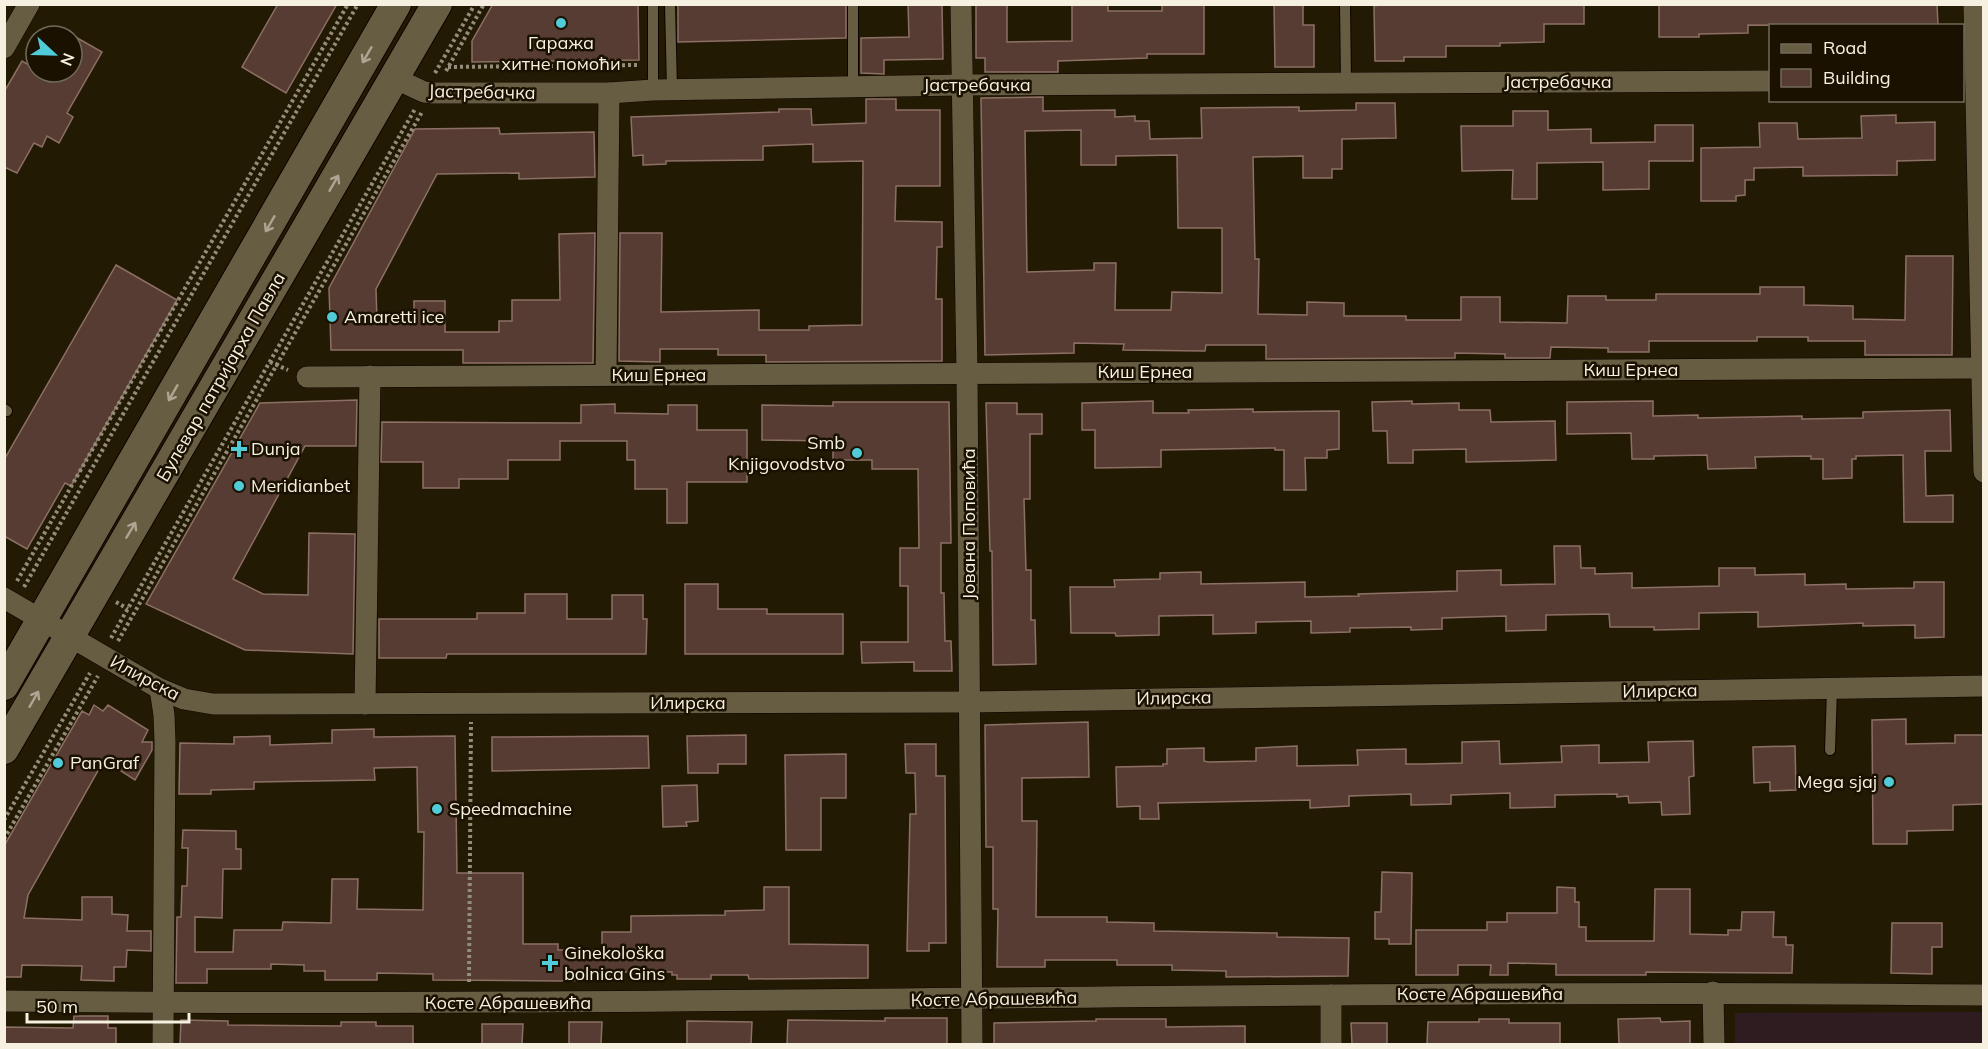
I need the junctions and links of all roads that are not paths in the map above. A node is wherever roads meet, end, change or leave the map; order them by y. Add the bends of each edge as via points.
1 (29, 4) edge
2 (396, 4) edge
3 (437, 4) edge
4 (653, 4) edge
5 (670, 4) edge
6 (853, 4) edge
7 (962, 4) edge
8 (1346, 4) edge
9 (1974, 4) edge
10 (7, 39) edge
11 (394, 78) junction
12 (1969, 80) edge
13 (1769, 81) edge
14 (1346, 83) junction
15 (962, 85) junction
16 (852, 86) junction
17 (662, 90) junction
18 (609, 93) junction
19 (1983, 368) edge
20 (967, 373) junction
21 (606, 375) junction
22 (370, 376) junction
23 (307, 377) dead end
24 (1983, 472) edge
25 (8, 600) edge
26 (42, 620) junction
27 (69, 637) junction
28 (4, 685) edge
29 (1983, 686) edge
30 (1832, 688) junction
31 (160, 689) junction
32 (970, 702) junction
33 (365, 704) junction
34 (4, 749) edge
35 (1830, 750) dead end
36 (1713, 992) junction
37 (1331, 995) junction
38 (1983, 995) edge
39 (972, 999) junction
40 (4, 1001) edge
41 (163, 1003) junction
42 (163, 1044) edge
43 (972, 1044) edge
44 (1332, 1044) edge
45 (1714, 1044) edge

1 - 10 street
2 -> 26 main road, Булевар патријарха Павла
3 - 11 main road, Булевар патријарха Павла
4 - 17 lane via 653,65
5 - 17 lane
6 - 16 lane
7 - 15 street, Јована Поповића
8 - 14 lane
9 - 12 street
11 - 18 street, Јастребачка via 428,93
27 -> 11 main road, Булевар патријарха Павла
12 - 19 street
13 - 14 street, Јастребачка
14 - 15 street, Јастребачка
15 - 16 street, Јастребачка
15 - 20 street, Јована Поповића
16 - 17 street, Јастребачка
17 - 18 street, Јастребачка
18 - 21 street
19 - 20 street, Киш Ернеа
19 - 24 street
20 - 21 street, Киш Ернеа
20 - 32 street, Јована Поповића
21 - 22 street, Киш Ернеа
22 - 23 street, Киш Ернеа
22 - 33 street
25 - 26 street, Илирска
26 - 27 street, Илирска
26 - 28 main road, Булевар патријарха Павла
27 - 31 street, Илирска
34 -> 27 main road, Булевар патријарха Павла
29 - 30 street, Илирска
30 - 32 street, Илирска
30 - 35 lane
31 - 33 street, Илирска via 184,699 213,704
31 - 41 street via 165,742
32 - 33 street, Илирска
32 - 39 street, Јована Поповића
36 - 37 street, Косте Абрашевића
36 - 38 street, Косте Абрашевића
36 - 45 street
37 - 39 street, Косте Абрашевића
37 - 44 street
39 - 41 street, Косте Абрашевића
39 - 43 street, Јована Поповића
40 - 41 street, Косте Абрашевића
41 - 42 street

